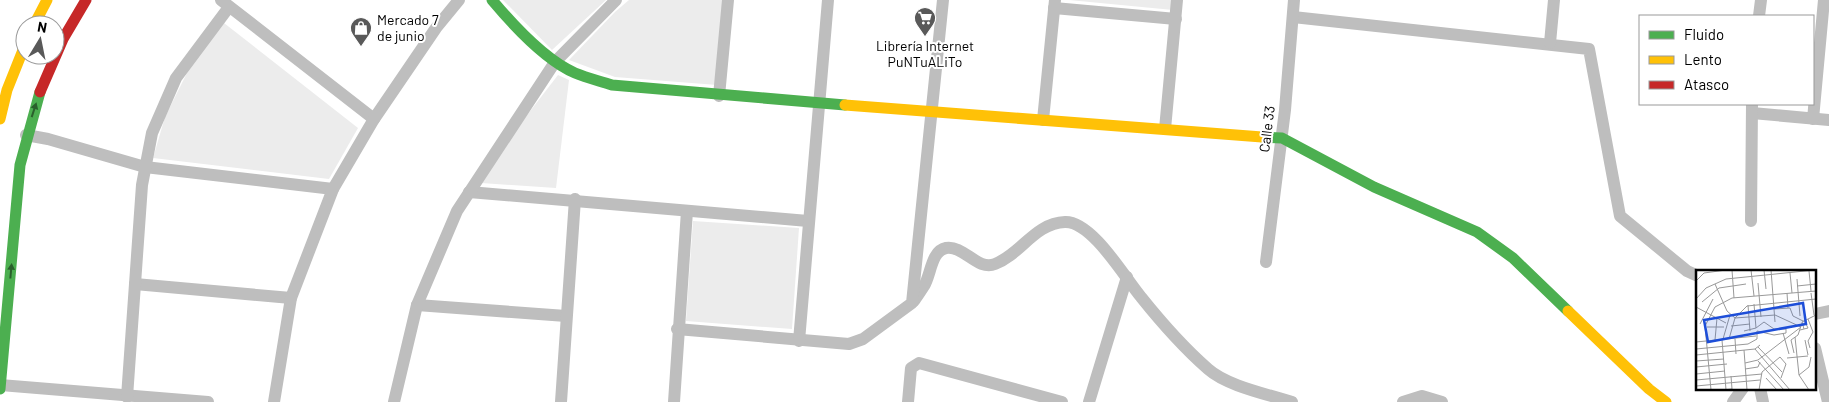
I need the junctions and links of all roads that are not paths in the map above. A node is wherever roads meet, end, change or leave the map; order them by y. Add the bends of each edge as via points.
1 (48, 0) edge
2 (86, 0) edge
3 (459, 0) edge
4 (492, 0) edge
5 (616, 0) edge
6 (728, 0) edge
7 (828, 0) edge
8 (943, 0) edge
9 (1177, 0) edge
10 (1294, 0) edge
11 (1554, 0) edge
12 (1761, 0) edge
13 (1824, 0) edge
14 (225, 3) edge
15 (1054, 4) edge
16 (40, 15) edge
17 (1760, 15) edge
18 (1293, 17) junction
19 (1176, 18) junction
20 (1550, 43) junction
21 (555, 62) junction
22 (15, 65) edge
23 (3, 89) edge
24 (719, 96) junction
25 (819, 103) junction
26 (1752, 108) edge
27 (931, 112) junction
28 (0, 119) edge
29 (374, 119) junction
30 (1813, 119) junction
31 (1043, 120) junction
32 (1829, 120) edge
33 (1165, 129) junction
34 (26, 135) junction
35 (1282, 138) junction
36 (145, 167) junction
37 (333, 189) junction
38 (468, 192) junction
39 (575, 200) junction
40 (687, 211) junction
41 (808, 221) junction
42 (1751, 221) dead end
43 (1266, 262) dead end
44 (1696, 275) edge
45 (1127, 277) junction
46 (135, 284) junction
47 (291, 298) junction
48 (912, 303) junction
49 (417, 305) junction
50 (1829, 311) edge
51 (1816, 314) edge
52 (566, 316) junction
53 (677, 329) junction
54 (799, 341) junction
55 (1816, 352) edge
56 (0, 385) edge
57 (0, 389) edge
58 (1741, 390) edge
59 (127, 397) junction
60 (208, 402) edge
61 (274, 402) edge
62 (394, 402) edge
63 (561, 402) edge
64 (674, 402) edge
65 (908, 402) edge
66 (1062, 402) edge
67 (1089, 402) edge
68 (1292, 402) edge
69 (1403, 402) edge
70 (1442, 402) edge
71 (1666, 402) edge
72 (1733, 402) edge
73 (1828, 402) edge

1 - 16 street
34 -> 2 street via 46,76 70,25
3 - 29 street
4 - 21 street
5 - 21 street
6 - 24 street
7 - 25 street
8 - 27 street
9 - 19 street
10 - 18 street, Calle 33
11 - 20 street
12 - 17 street
13 - 30 street
14 - 29 street
14 - 36 street via 176,78 152,133
15 - 19 street
15 - 31 street
18 - 20 street
18 - 35 street, Calle 33
19 - 33 street
20 - 44 street via 1585,47 1591,52 1620,216
21 - 24 street via 575,73 612,85
21 - 38 street
22 - 23 street
23 - 28 street
24 - 25 street
25 - 27 street
25 - 41 street
26 - 30 street
26 - 42 street
27 - 31 street
27 - 48 street
29 - 37 street
30 - 32 street
31 - 33 street
33 - 35 street
34 - 36 street
56 -> 34 street via 20,165
35 - 43 street, Calle 33
35 - 71 street via 1374,187 1477,232 1513,258
36 - 37 street
36 - 46 street
37 - 47 street
38 - 39 street
38 - 49 street
39 - 40 street
39 - 52 street
40 - 41 street
40 - 53 street
41 - 54 street
45 - 48 street via 1083,229 1066,222 1047,226 1007,258 992,265 977,262 959,250 946,248 937,253 925,284
45 - 67 street
45 - 68 street via 1140,296 1210,371 1226,380
46 - 47 street
46 - 59 street
47 - 61 street
48 - 54 street via 862,339 849,344
49 - 52 street
49 - 62 street
50 - 51 street
52 - 63 street
53 - 54 street
53 - 64 street
55 - 73 street
56 - 57 street
56 - 59 street
58 - 72 street
59 - 60 street
65 - 66 street via 911,368 919,363
69 - 70 street via 1422,396

